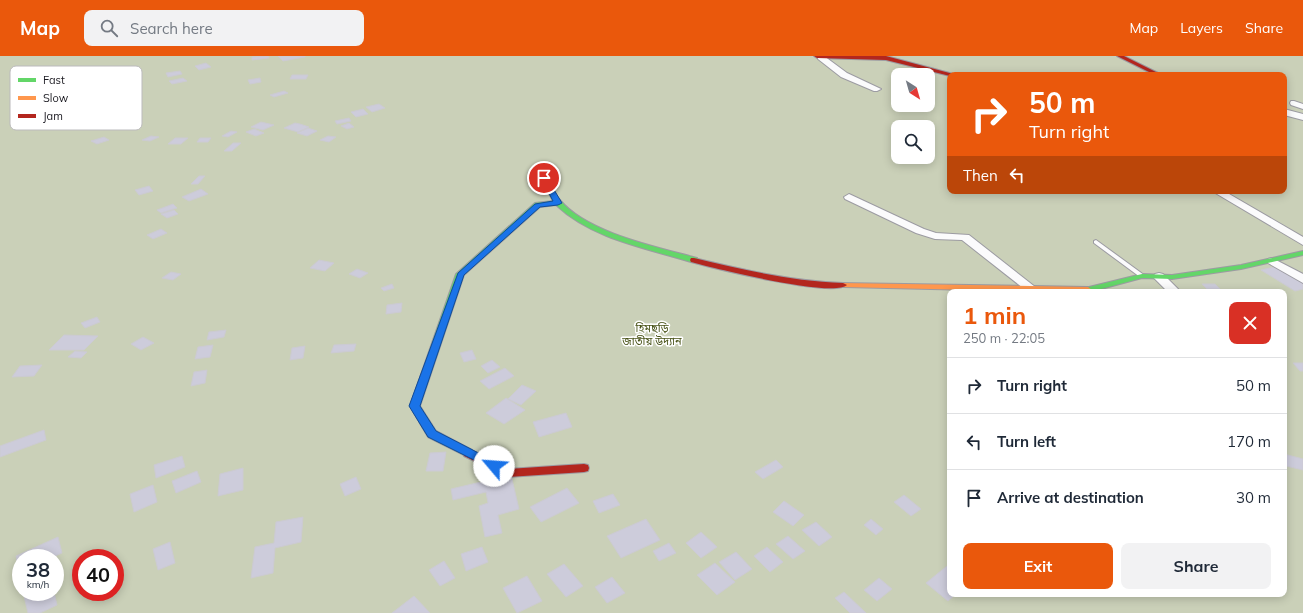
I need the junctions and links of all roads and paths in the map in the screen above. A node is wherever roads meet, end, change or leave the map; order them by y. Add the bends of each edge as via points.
1 (1120, 56) edge
2 (819, 57) edge
3 (1153, 72) edge
4 (947, 73) edge
5 (877, 89) dead end
6 (1294, 103) dead end
7 (1303, 107) edge
8 (1287, 113) edge
9 (1303, 118) edge
10 (544, 178) dead end
11 (1222, 194) edge
12 (849, 197) dead end
13 (558, 203) junction
14 (1096, 242) dead end
15 (1303, 242) edge
16 (1303, 253) edge
17 (1272, 261) junction
18 (1142, 276) junction
19 (1159, 278) junction
20 (1303, 279) edge
21 (1005, 289) edge
22 (1032, 289) edge
23 (1094, 289) edge
24 (1172, 289) edge
25 (584, 468) dead end

1 - 3 street
2 - 4 street via 886,58
2 - 5 street via 844,75
6 - 7 street
8 - 9 street
10 - 13 street
11 - 15 street
12 - 22 street via 920,231 935,236 965,237
13 - 21 street via 572,216 603,232 729,270 829,286 892,285
13 - 25 street via 538,205 460,274 414,406 432,434 507,473
14 - 18 lane
16 - 17 street
17 - 19 street
17 - 20 street
18 - 19 street
18 - 23 street
19 - 24 street

